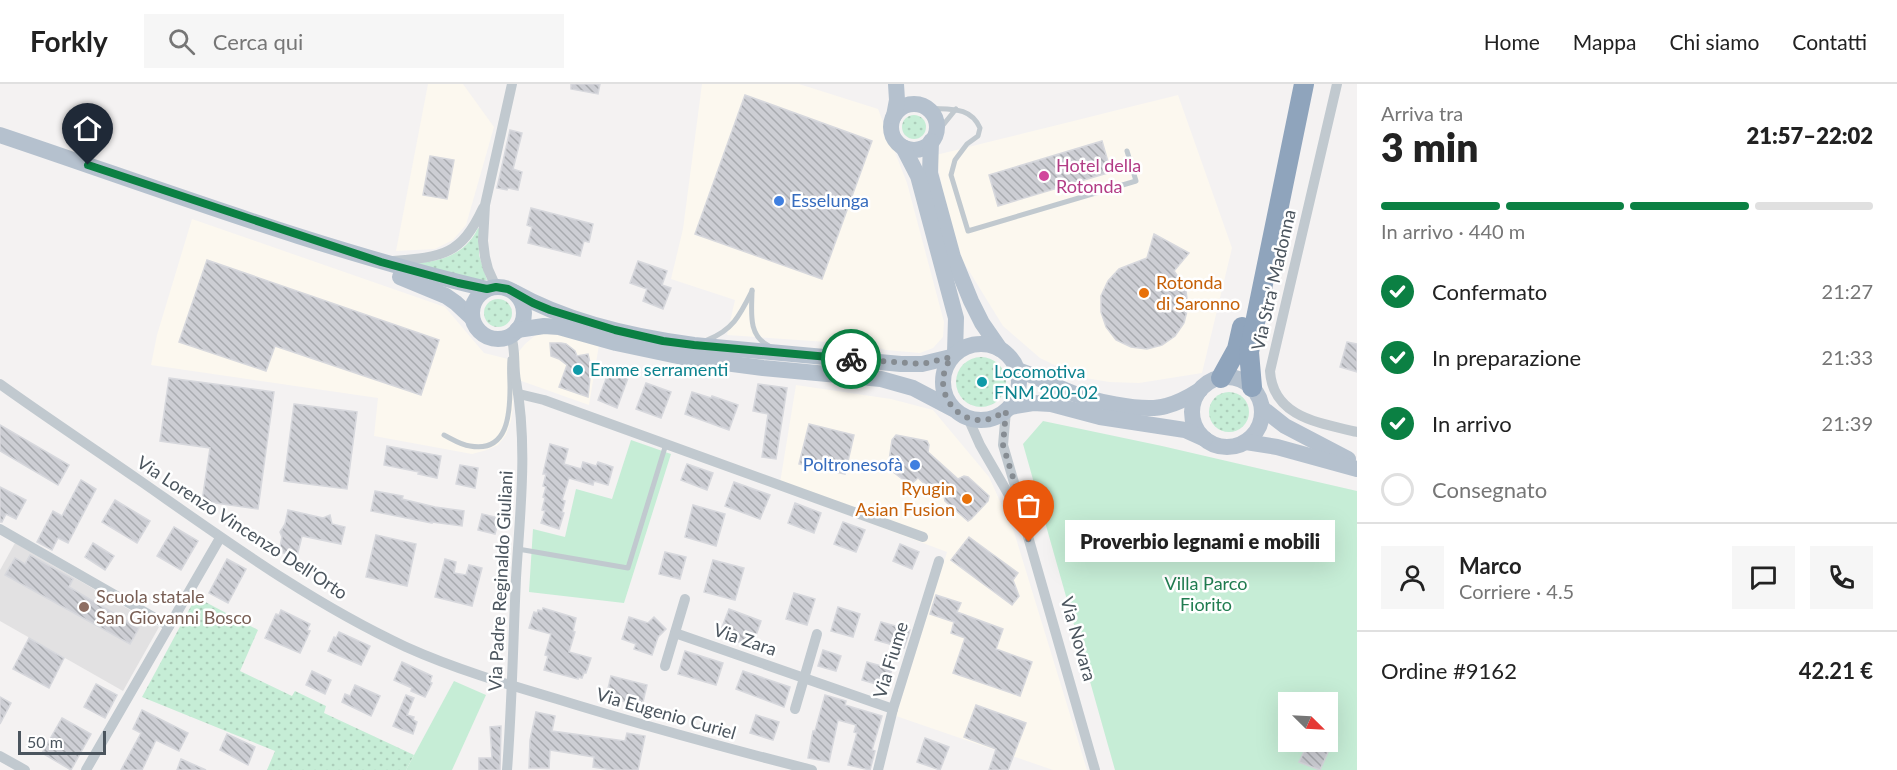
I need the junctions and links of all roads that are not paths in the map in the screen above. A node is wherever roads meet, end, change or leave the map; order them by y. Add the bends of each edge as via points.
1 (512, 84) edge
2 (896, 84) edge
3 (905, 84) edge
4 (1293, 84) edge
5 (1304, 84) edge
6 (1337, 84) edge
7 (923, 106) junction
8 (956, 109) junction
9 (894, 116) junction
10 (0, 135) edge
11 (933, 138) junction
12 (903, 147) junction
13 (1127, 151) dead end
14 (485, 205) junction
15 (307, 239) junction
16 (381, 262) junction
17 (491, 288) junction
18 (513, 292) junction
19 (472, 318) junction
20 (514, 337) junction
21 (694, 345) junction
22 (1000, 349) junction
23 (793, 355) junction
24 (953, 355) junction
25 (1017, 370) junction
26 (1221, 378) junction
27 (0, 384) edge
28 (1251, 387) junction
29 (1200, 390) junction
30 (519, 394) junction
31 (1262, 408) junction
32 (953, 409) junction
33 (1008, 409) junction
34 (968, 418) junction
35 (1357, 432) edge
36 (444, 435) dead end
37 (1206, 440) junction
38 (1246, 442) junction
39 (666, 444) junction
40 (1357, 464) edge
41 (1357, 469) edge
42 (1023, 519) junction
43 (0, 530) edge
44 (923, 537) dead end
45 (220, 538) junction
46 (518, 549) junction
47 (939, 561) dead end
48 (685, 599) dead end
49 (170, 626) junction
50 (675, 633) junction
51 (817, 634) dead end
52 (665, 666) dead end
53 (804, 678) junction
54 (513, 687) junction
55 (795, 709) dead end
56 (893, 709) junction
57 (0, 756) edge
58 (24, 770) edge
59 (86, 770) edge
60 (507, 770) edge
61 (812, 770) edge
62 (878, 770) edge
63 (1095, 770) edge

1 - 14 street
2 - 9 main road
3 - 7 main road
4 - 26 highway via 1241,332 1234,356
5 - 28 highway via 1249,352
6 - 35 street, Via Stra' Madonna via 1270,371 1271,382 1288,408 1311,421
7 - 8 lane
7 - 9 main road via 905,106
7 - 11 main road via 936,120
8 - 11 lane
8 - 13 lane via 972,115 980,129 955,160 951,175 968,231 1136,181
9 - 12 main road via 891,131
10 - 15 main road
11 - 12 main road via 919,149
11 - 22 main road via 930,173 953,257 982,323
12 - 24 main road via 918,176 956,318
14 - 16 street via 468,235 452,250 430,257
14 - 17 street via 483,241
15 - 16 main road
15 - 19 main road via 446,296
16 - 17 main road
17 - 18 main road
17 - 19 main road via 474,301
18 - 20 main road via 524,315
18 - 21 main road via 550,310 615,330
19 - 20 main road via 475,327 487,337
20 - 30 street, Via Padre Reginaldo Giuliani
20 - 32 main road via 544,326 559,327 687,358 881,379 913,388
20 - 36 lane via 508,418 499,438 492,445 473,447
21 - 23 main road
21 - 23 lane via 732,326 752,290 752,316 758,339
22 - 24 main road via 977,344
22 - 25 main road
23 - 24 main road via 922,364
24 - 32 main road via 942,384
25 - 29 main road via 1090,399 1141,407 1163,407
25 - 33 main road via 1017,396
26 - 28 main road via 1243,381
26 - 29 main road
27 - 45 street, Via Lorenzo Vincenzo Dell'Orto
28 - 31 main road
29 - 37 main road via 1192,411 1198,432
30 - 39 street
30 - 46 street, Via Padre Reginaldo Giuliani via 523,451
31 - 38 main road via 1259,427
31 - 40 main road via 1285,426
32 - 34 main road
33 - 34 main road via 994,418
33 - 37 main road via 1033,403 1051,404 1100,417 1185,430
33 - 42 street, Via Novara via 1003,445
34 - 42 street, Via Novara
37 - 38 main road via 1226,447
38 - 41 main road
39 - 44 street
39 - 46 lane via 628,567
42 - 63 street, Via Novara
43 - 49 street
45 - 49 street
45 - 54 street, Via Lorenzo Vincenzo Dell'Orto via 312,596 405,647
46 - 54 street, Via Padre Reginaldo Giuliani
47 - 56 street, Via Fiume
48 - 50 street
49 - 59 street
50 - 52 street
50 - 53 street, Via Zara
51 - 53 street
53 - 55 street
53 - 56 street, Via Zara
54 - 60 street, Via Padre Reginaldo Giuliani
54 - 61 street, Via Eugenio Curiel
56 - 62 street, Via Fiume
57 - 58 street

